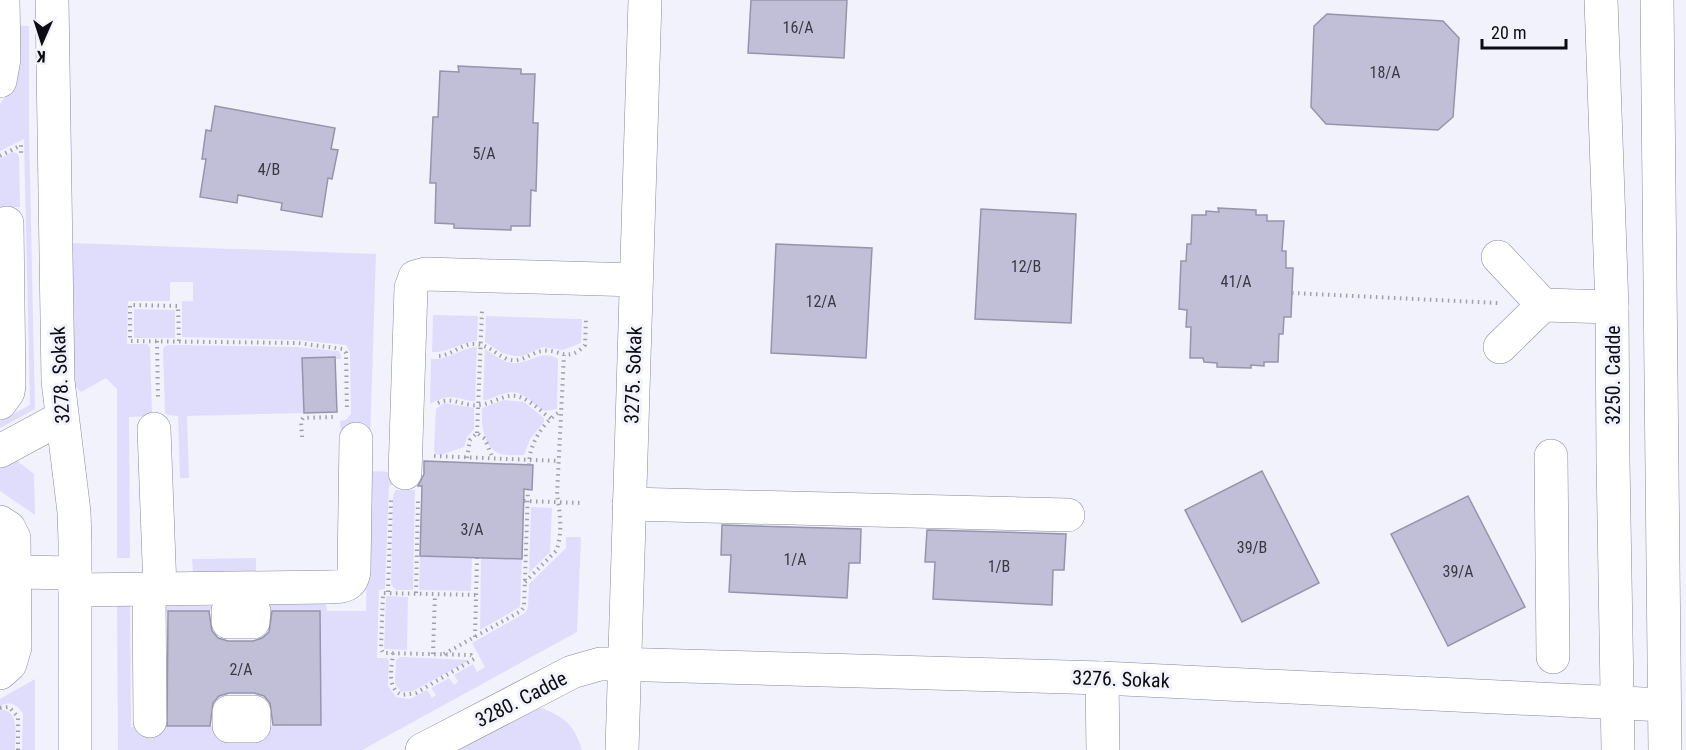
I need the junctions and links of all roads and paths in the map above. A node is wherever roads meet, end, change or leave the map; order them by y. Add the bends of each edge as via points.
1 (3, 0) edge
2 (52, 0) edge
3 (645, 0) edge
4 (1601, 0) edge
5 (1657, 0) edge
6 (0, 81) edge
7 (0, 156) edge
8 (22, 166) dead end
9 (7, 223) dead end
10 (1498, 257) dead end
11 (636, 280) junction
12 (1292, 293) dead end
13 (1543, 305) junction
14 (1612, 307) junction
15 (482, 311) dead end
16 (586, 319) dead end
17 (157, 341) junction
18 (179, 341) junction
19 (481, 344) junction
20 (1500, 346) dead end
21 (564, 355) junction
22 (432, 356) dead end
23 (0, 403) edge
24 (478, 405) junction
25 (435, 406) dead end
26 (561, 410) junction
27 (62, 418) junction
28 (551, 419) junction
29 (346, 424) junction
30 (154, 431) joint
31 (477, 433) junction
32 (302, 437) dead end
33 (0, 451) edge
34 (1551, 456) dead end
35 (467, 458) junction
36 (494, 459) junction
37 (559, 461) junction
38 (529, 463) junction
39 (414, 473) junction
40 (528, 490) dead end
41 (526, 501) junction
42 (559, 502) junction
43 (583, 503) dead end
44 (629, 504) junction
45 (1068, 515) dead end
46 (0, 522) edge
47 (477, 558) dead end
48 (15, 572) junction
49 (75, 582) junction
50 (525, 582) junction
51 (155, 589) junction
52 (388, 592) junction
53 (416, 593) junction
54 (435, 594) junction
55 (476, 595) junction
56 (475, 637) junction
57 (393, 653) junction
58 (434, 654) junction
59 (444, 655) junction
60 (1552, 657) dead end
61 (624, 664) junction
62 (0, 673) edge
63 (1102, 678) junction
64 (1618, 704) junction
65 (1664, 705) junction
66 (0, 708) edge
67 (150, 721) dead end
68 (18, 750) edge
69 (75, 750) edge
70 (422, 750) edge
71 (622, 750) edge
72 (1103, 750) edge
73 (1618, 750) edge
74 (1665, 750) edge

1 - 6 street via 4,59
2 - 27 street, 3278. Sokak via 57,369
3 - 11 street, 3275. Sokak
4 - 14 street, 3250. Cadde
5 - 65 street
7 - 8 path via 21,145
9 - 23 street via 9,385
10 - 13 street
11 - 39 street via 426,274 415,277 411,288
11 - 44 street, 3275. Sokak
12 - 13 path
13 - 14 street
13 - 20 street
14 - 64 street, 3250. Cadde
15 - 19 path
16 - 21 path via 585,346
17 - 18 path
17 - 18 path via 130,341 130,305 178,306
17 - 30 path via 159,430
18 - 29 path via 343,349
19 - 21 path via 513,360 542,351
19 - 22 path via 464,345 445,355
19 - 24 path
21 - 26 path
24 - 25 path via 453,400
24 - 28 path via 519,397
24 - 31 path
26 - 28 path
26 - 37 path
27 - 33 street
27 - 49 street, 3278. Sokak via 74,512
28 - 38 path via 535,440
29 - 32 path via 303,418
29 - 51 street via 354,571 351,582 340,587
30 - 51 street
31 - 35 path via 468,443
31 - 36 path via 485,439
34 - 60 street
35 - 36 path
35 - 39 path via 433,455
36 - 38 path
37 - 38 path
37 - 42 path
39 - 52 path
39 - 53 path
40 - 41 path
41 - 42 path
41 - 50 path
42 - 43 path
42 - 50 path via 558,548
44 - 45 street
44 - 61 street, 3275. Sokak
46 - 48 street via 13,533
47 - 55 path
48 - 49 street
48 - 62 street via 15,647 10,664
49 - 51 street
49 - 69 street, 3278. Sokak
50 - 56 path via 521,611
51 - 67 street
52 - 53 path
52 - 57 path via 383,593 381,650
53 - 54 path
54 - 55 path
54 - 58 path
55 - 56 path
56 - 59 path
57 - 58 path
57 - 59 path via 392,684 398,694 406,696 474,659 471,655
58 - 59 path
61 - 63 street, 3276. Sokak
61 - 70 street, 3280. Cadde via 600,664 573,672
61 - 71 street, 3275. Sokak
63 - 64 street, 3276. Sokak
63 - 72 street
64 - 65 street, 3276. Sokak
64 - 73 street, 3250. Cadde
65 - 74 street
66 - 68 path via 9,707 18,717

